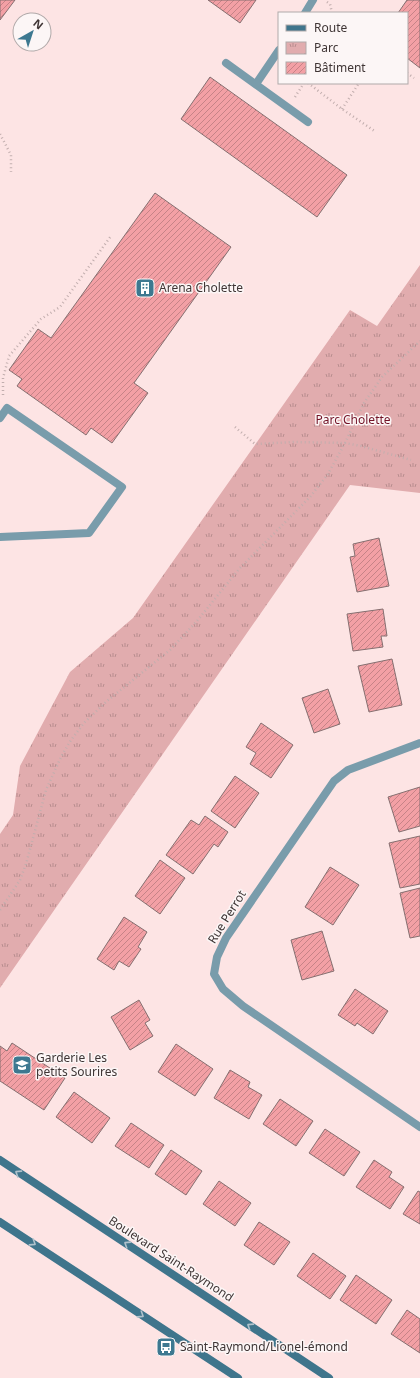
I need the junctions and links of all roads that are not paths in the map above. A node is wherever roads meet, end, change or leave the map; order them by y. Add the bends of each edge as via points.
1 (314, 0) edge
2 (305, 12) edge
3 (278, 51) edge
4 (226, 63) dead end
5 (256, 84) junction
6 (308, 122) dead end
7 (0, 418) edge
8 (0, 537) edge
9 (420, 743) edge
10 (420, 1128) edge
11 (0, 1160) edge
12 (0, 1222) edge
13 (238, 1378) edge
14 (329, 1378) edge

1 - 2 street
3 - 5 street
4 - 5 street
5 - 6 street
7 - 8 street via 7,408 122,487 89,533
9 - 10 street, Rue Perrot via 348,770 334,781 226,938 217,957 214,974 223,989 243,1006
14 -> 11 main road, Boulevard Saint-Raymond
12 -> 13 main road

